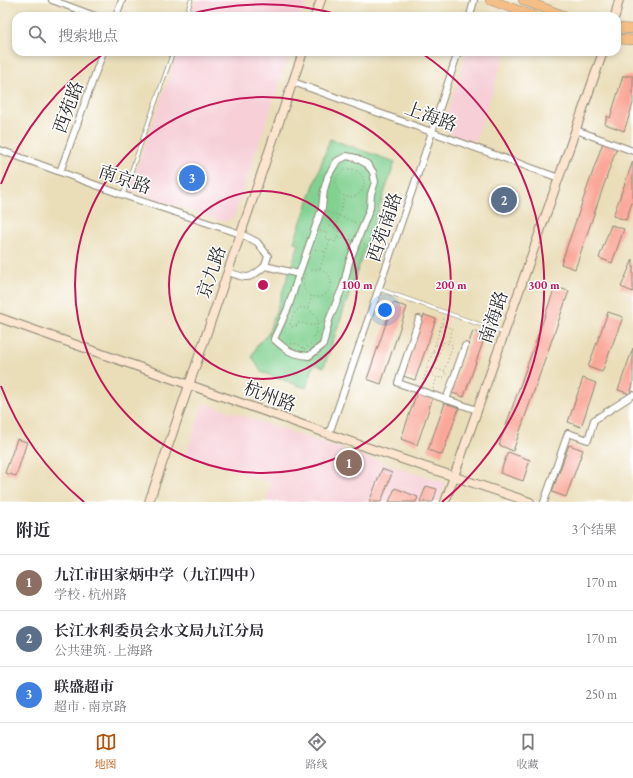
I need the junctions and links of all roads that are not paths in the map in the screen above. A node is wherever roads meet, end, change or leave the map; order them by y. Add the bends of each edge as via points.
1 (52, 0) edge
2 (122, 0) edge
3 (191, 0) edge
4 (321, 0) edge
5 (474, 0) edge
6 (490, 0) edge
7 (523, 0) edge
8 (619, 0) edge
9 (84, 12) edge
10 (118, 12) edge
11 (187, 12) edge
12 (317, 12) edge
13 (471, 12) edge
14 (523, 12) edge
15 (554, 12) edge
16 (615, 12) edge
17 (621, 28) edge
18 (633, 29) edge
19 (621, 39) edge
20 (633, 40) edge
21 (102, 56) edge
22 (172, 56) edge
23 (302, 56) edge
24 (457, 56) edge
25 (602, 56) edge
26 (293, 82) junction
27 (576, 130) junction
28 (432, 132) junction
29 (0, 150) edge
30 (633, 151) edge
31 (60, 172) junction
32 (559, 178) junction
33 (123, 195) junction
34 (241, 234) junction
35 (265, 266) junction
36 (228, 272) junction
37 (299, 274) junction
38 (379, 289) junction
39 (0, 318) edge
40 (419, 319) dead end
41 (504, 333) junction
42 (465, 346) dead end
43 (190, 384) junction
44 (633, 396) edge
45 (446, 400) junction
46 (477, 410) junction
47 (329, 434) junction
48 (454, 477) junction
49 (149, 502) edge
50 (445, 502) edge
51 (530, 502) edge
52 (544, 502) edge

1 - 9 street
2 - 10 street
3 - 11 lane
4 - 12 main road
5 - 13 street
6 - 14 main road
7 - 15 main road
8 - 16 main road
17 - 18 main road
19 - 20 main road
21 - 31 street, 西苑路
22 - 33 lane
23 - 26 main road, 京九路
24 - 28 street, 西苑南路
25 - 27 main road, 南海路
26 - 28 street, 上海路
26 - 34 main road, 京九路
27 - 30 street
27 - 32 main road, 南海路
28 - 32 street, 上海路
28 - 38 street, 西苑南路
29 - 31 street, 南京路
31 - 33 street, 南京路
32 - 41 main road, 南海路
33 - 34 street, 南京路
34 - 35 street, 南京路 via 257,242 268,256
34 - 36 main road, 京九路
35 - 36 street via 253,276 244,277
35 - 37 street
36 - 43 main road, 京九路
37 - 37 street via 322,210 328,176 337,162 347,156 367,164 373,172 375,182 370,208 329,320 323,345 309,356 284,349 274,339
38 - 41 lane
38 - 47 street, 西苑南路
39 - 43 main road, 杭州路
40 - 45 street via 398,383
41 - 46 main road, 南海路
42 - 45 street
43 - 47 main road, 杭州路
43 - 49 main road, 京九路
44 - 52 street via 594,420 588,440 568,433
45 - 46 street
46 - 48 main road, 南海路
47 - 48 main road, 杭州路
48 - 50 main road, 南海路
48 - 51 main road, 杭州路

